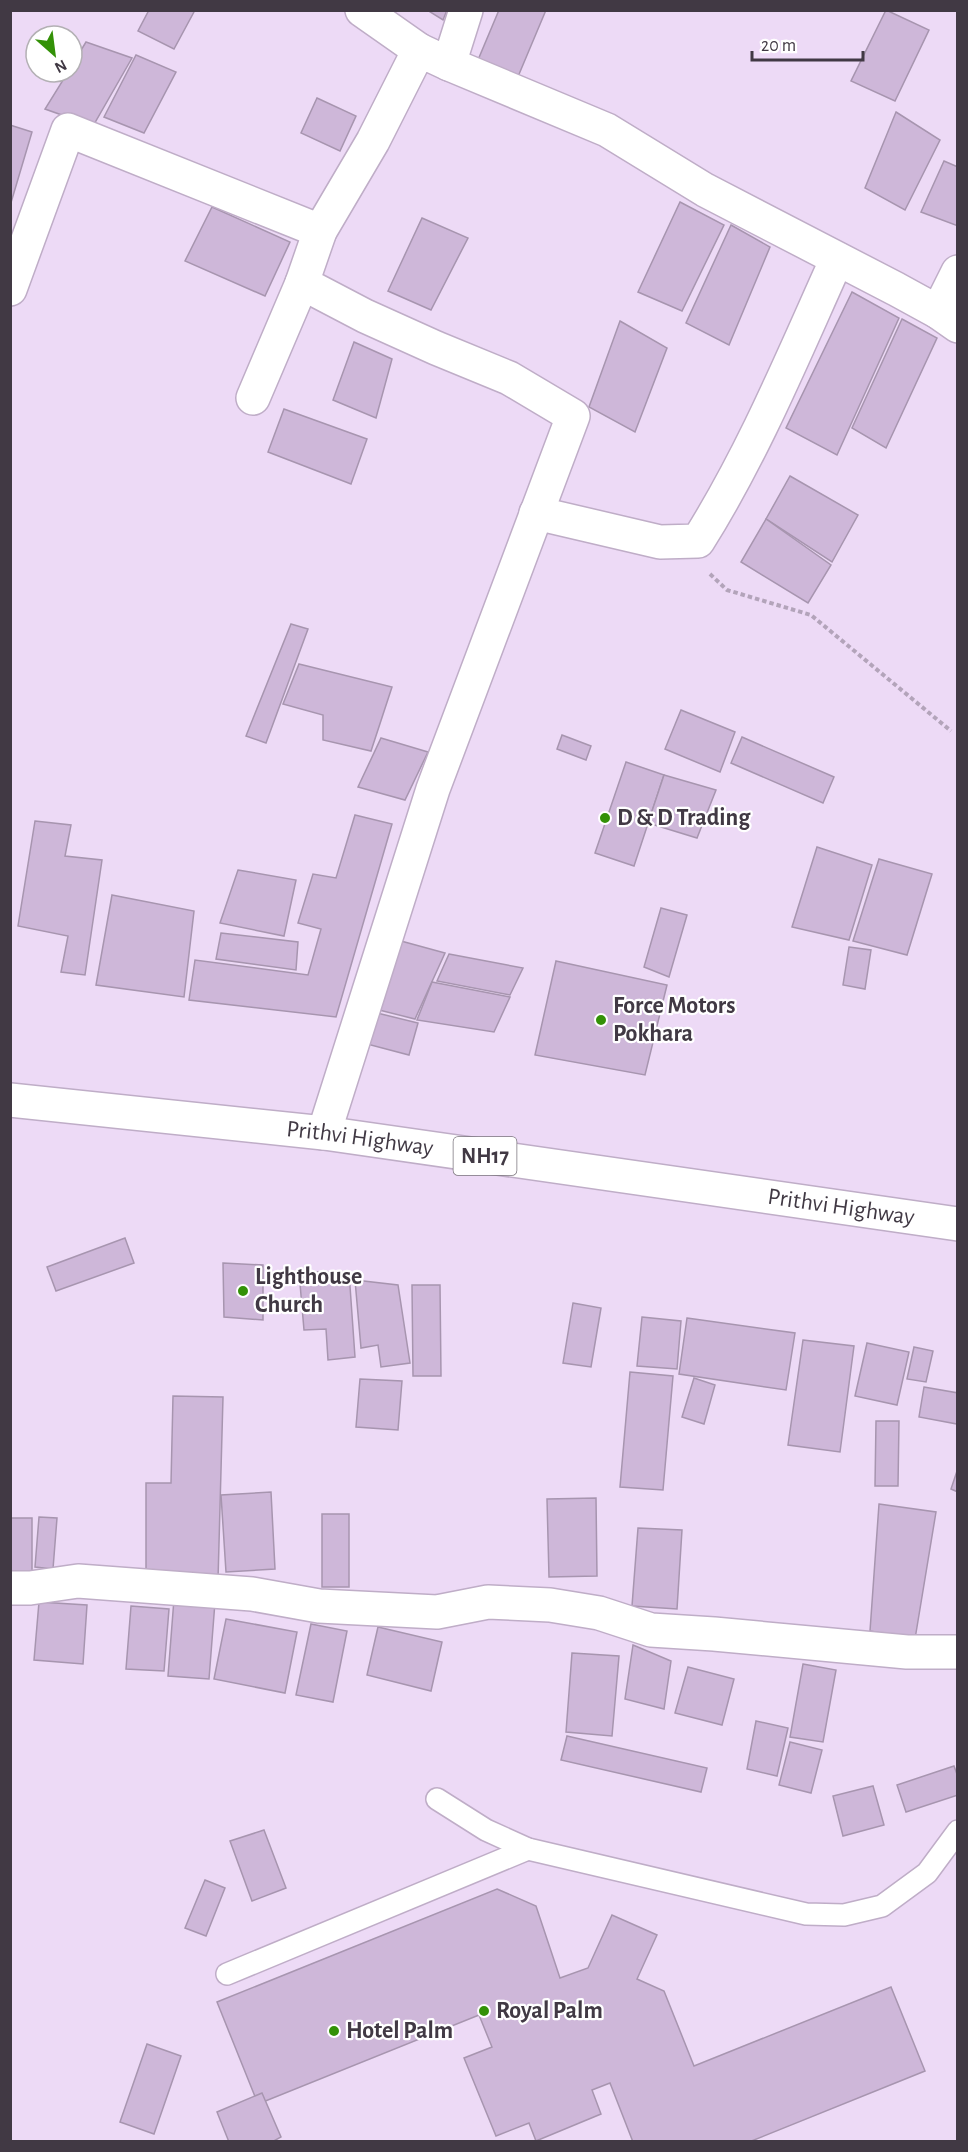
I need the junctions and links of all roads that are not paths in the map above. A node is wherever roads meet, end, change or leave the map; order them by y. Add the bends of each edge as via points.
1 (362, 10) edge
2 (466, 10) edge
3 (419, 50) junction
4 (449, 64) junction
5 (320, 231) junction
6 (837, 259) junction
7 (957, 272) edge
8 (302, 283) junction
9 (10, 289) edge
10 (948, 319) edge
11 (253, 398) dead end
12 (536, 513) junction
13 (10, 1100) edge
14 (324, 1132) junction
15 (957, 1224) edge
16 (10, 1588) edge
17 (957, 1652) edge
18 (437, 1799) dead end
19 (957, 1831) edge
20 (528, 1849) junction
21 (227, 1974) dead end

1 - 3 main road
2 - 4 main road
3 - 4 main road
3 - 5 main road via 373,141
4 - 6 main road via 607,130 705,190
5 - 8 main road
5 - 9 main road via 68,129
6 - 10 main road
6 - 12 main road via 764,420 698,541 660,542
7 - 10 main road
8 - 11 main road
8 - 12 main road via 365,316 509,378 573,416
12 - 14 main road via 433,789
13 - 14 main road, Prithvi Highway / NH17
14 - 15 main road, Prithvi Highway / NH17
16 - 17 main road via 78,1581 252,1594 320,1606 437,1612 488,1602 550,1605 599,1613 651,1630 907,1652
18 - 20 lane via 486,1830
19 - 20 lane via 927,1873 882,1906 844,1915 806,1914
20 - 21 lane

